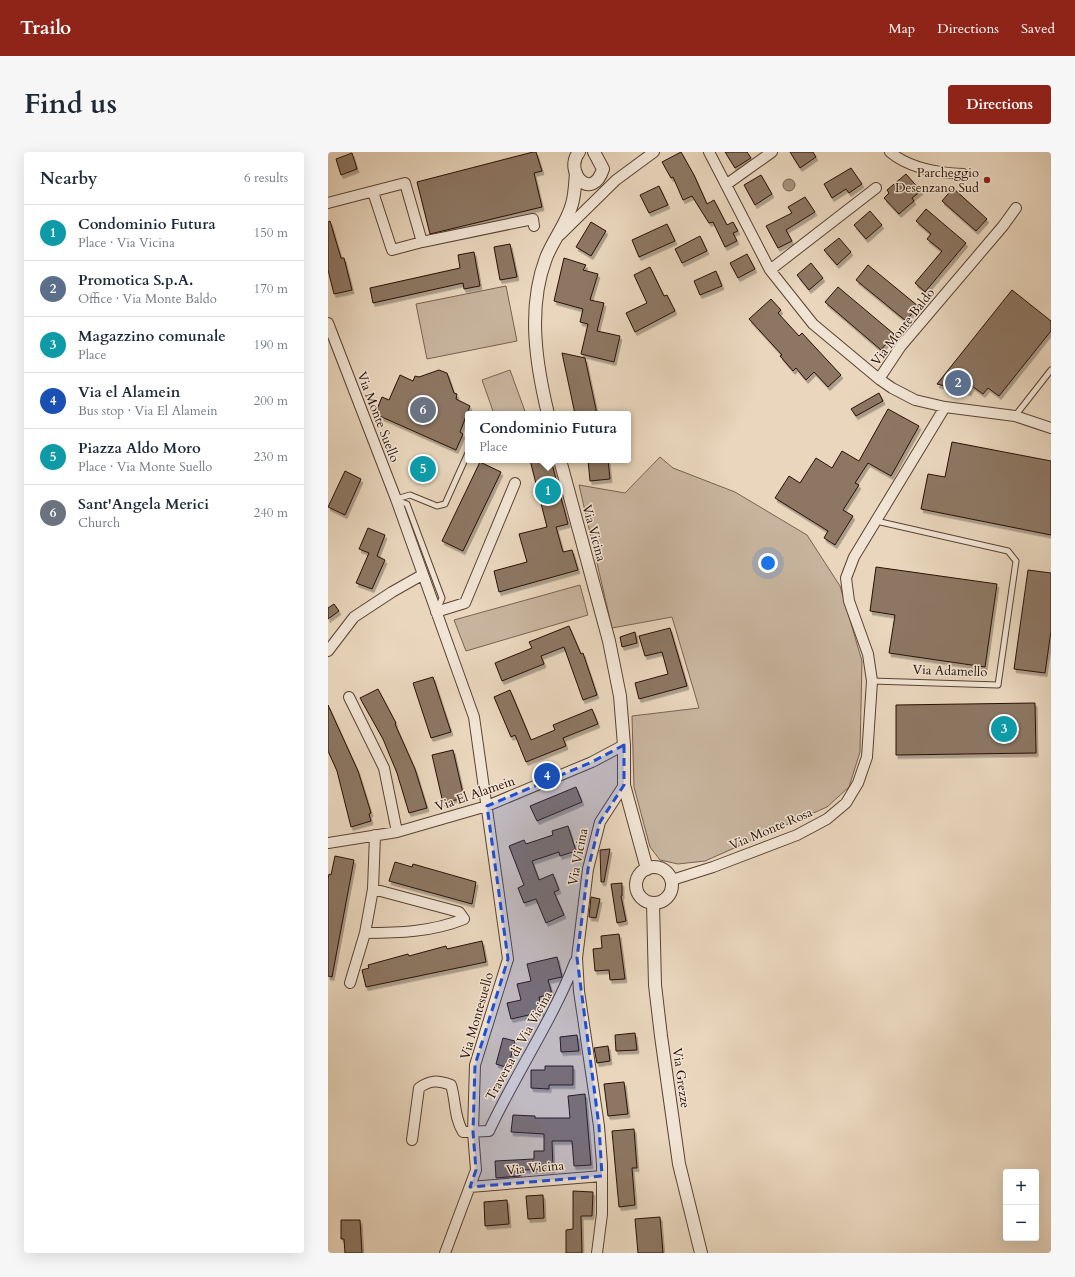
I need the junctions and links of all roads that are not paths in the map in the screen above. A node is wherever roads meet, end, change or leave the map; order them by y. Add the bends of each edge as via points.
1 (579, 152) edge
2 (595, 152) edge
3 (654, 152) edge
4 (709, 152) edge
5 (772, 152) edge
6 (890, 152) edge
7 (576, 173) junction
8 (963, 174) dead end
9 (600, 176) junction
10 (616, 180) junction
11 (588, 184) junction
12 (727, 184) junction
13 (876, 188) dead end
14 (373, 192) junction
15 (328, 203) edge
16 (572, 203) junction
17 (1016, 208) dead end
18 (534, 226) dead end
19 (556, 239) junction
20 (422, 242) junction
21 (770, 270) junction
22 (328, 323) edge
23 (1051, 370) edge
24 (879, 379) junction
25 (945, 408) junction
26 (547, 411) edge
27 (1015, 416) junction
28 (1051, 428) edge
29 (465, 459) edge
30 (561, 463) edge
31 (515, 483) dead end
32 (396, 499) junction
33 (876, 521) junction
34 (422, 574) junction
35 (436, 612) junction
36 (328, 652) edge
37 (872, 681) junction
38 (349, 697) dead end
39 (624, 745) junction
40 (624, 785) junction
41 (487, 806) junction
42 (398, 832) junction
43 (375, 835) junction
44 (328, 842) edge
45 (647, 869) junction
46 (672, 880) junction
47 (373, 889) junction
48 (653, 903) junction
49 (365, 933) junction
50 (577, 958) junction
51 (350, 984) dead end
52 (472, 1132) junction
53 (412, 1140) dead end
54 (602, 1176) junction
55 (470, 1187) junction
56 (445, 1253) edge
57 (597, 1253) edge
58 (701, 1253) edge

1 - 7 street via 575,161
2 - 9 street via 603,169
3 - 10 street
4 - 12 street, Via Monte Baldo
5 - 12 street
6 - 8 street via 934,172
7 - 11 street via 579,179
7 - 16 street
9 - 10 street
9 - 11 street via 596,182
10 - 19 street
11 - 16 street
12 - 21 street, Via Monte Baldo
13 - 21 street
14 - 15 street
14 - 20 street via 392,250
14 - 20 street via 404,182
16 - 19 street
17 - 24 street, Via Monte Baldo via 901,346
18 - 20 street via 533,219
19 - 26 street via 546,258 535,308 539,373
21 - 24 street, Via Monte Baldo via 813,324
22 - 32 street, Via Monte Suello
23 - 27 lane
24 - 25 street via 915,400
25 - 27 street
25 - 33 street
27 - 28 street
29 - 32 lane via 445,504 437,506 410,495
30 - 39 street, Via Vicina via 609,641 620,696
31 - 35 street via 465,603
32 - 34 street, Via Monte Suello
32 - 35 lane via 407,504 442,598
33 - 37 street via 854,557 846,578 849,601 868,654
33 - 37 lane, Via Adamello via 1008,551 1016,560 998,685
34 - 35 street, Via Monte Suello
34 - 36 street via 354,617
35 - 41 street, Via Monte Suello via 474,717
37 - 46 street, Via Monte Rosa via 867,757 846,804 827,819 797,835
38 - 42 street via 384,768
39 - 40 street, Via Vicina
39 - 41 street, Via El Alamein via 592,762
40 - 45 street
40 - 50 street, Via Vicina via 600,822 588,869
41 - 42 street, Via El Alamein
41 - 52 street, Via Montesuello via 508,959 475,1065
42 - 43 street, Via El Alamein
43 - 44 street, Via El Alamein
43 - 47 street
45 - 46 street via 653,867 665,870
45 - 48 street via 638,877 636,888 642,899
46 - 48 street via 673,886 669,897 659,903
47 - 49 street
47 - 49 street via 459,912 464,919 448,925 399,934
48 - 58 street, Via Grezze via 655,984 664,1058 679,1164
49 - 51 street
50 - 52 street, Traversa di Via Vicina via 563,994 504,1098 489,1131
50 - 54 street, Via Vicina via 579,991 599,1126
52 - 53 street via 463,1132 457,1123 456,1099 451,1085 440,1080 429,1081 418,1088
52 - 55 street, Via Montesuello via 476,1170
54 - 55 street, Via Vicina
54 - 57 street, Via Vicina via 602,1214
55 - 56 street, Via Montesuello

